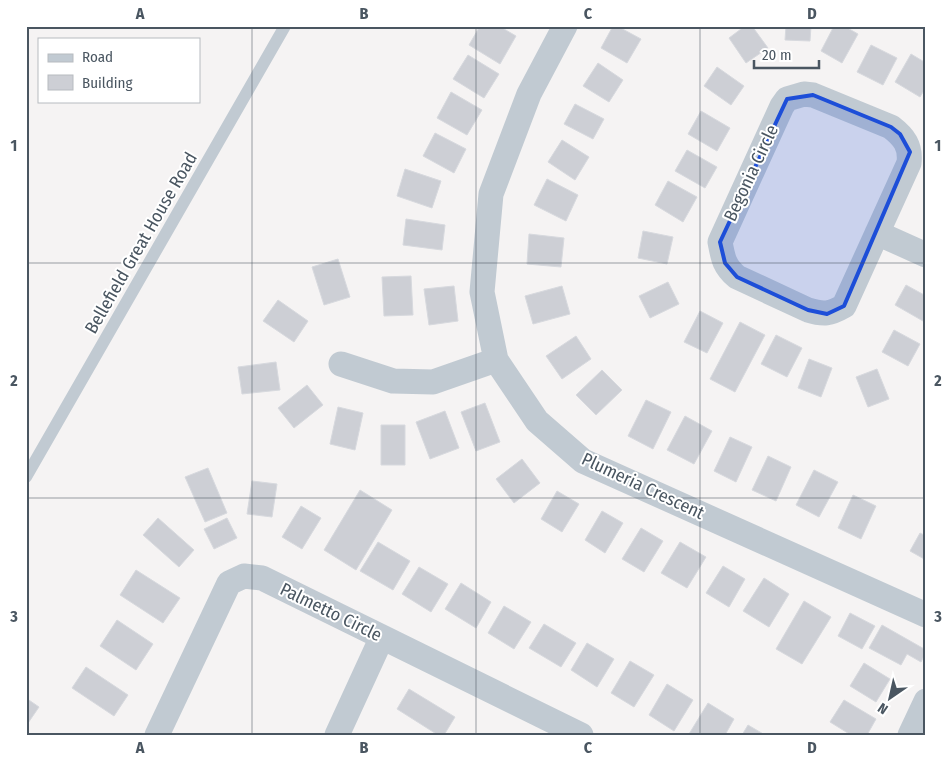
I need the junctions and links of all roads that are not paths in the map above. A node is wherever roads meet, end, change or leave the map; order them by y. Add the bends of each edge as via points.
1 (285, 26) edge
2 (565, 26) edge
3 (877, 233) junction
4 (926, 255) edge
5 (496, 360) junction
6 (341, 364) dead end
7 (26, 477) edge
8 (926, 615) edge
9 (382, 637) junction
10 (926, 702) edge
11 (157, 735) edge
12 (337, 735) edge
13 (581, 735) edge
14 (910, 735) edge

1 - 7 lane, Bellefield Great House Road
2 - 5 street, Plumeria Crescent via 529,94 491,194 482,292
3 - 3 street, Begonia Circle via 908,163 910,152 900,134 891,127 813,95 787,99 720,242 725,264 737,277 808,310 827,314 844,306
3 - 4 street
5 - 6 street via 433,382 393,381
5 - 8 street, Plumeria Crescent via 537,421 583,461
9 - 11 street, Palmetto Circle via 262,578 244,576 230,583
9 - 12 street
9 - 13 street, Palmetto Circle
10 - 14 street

